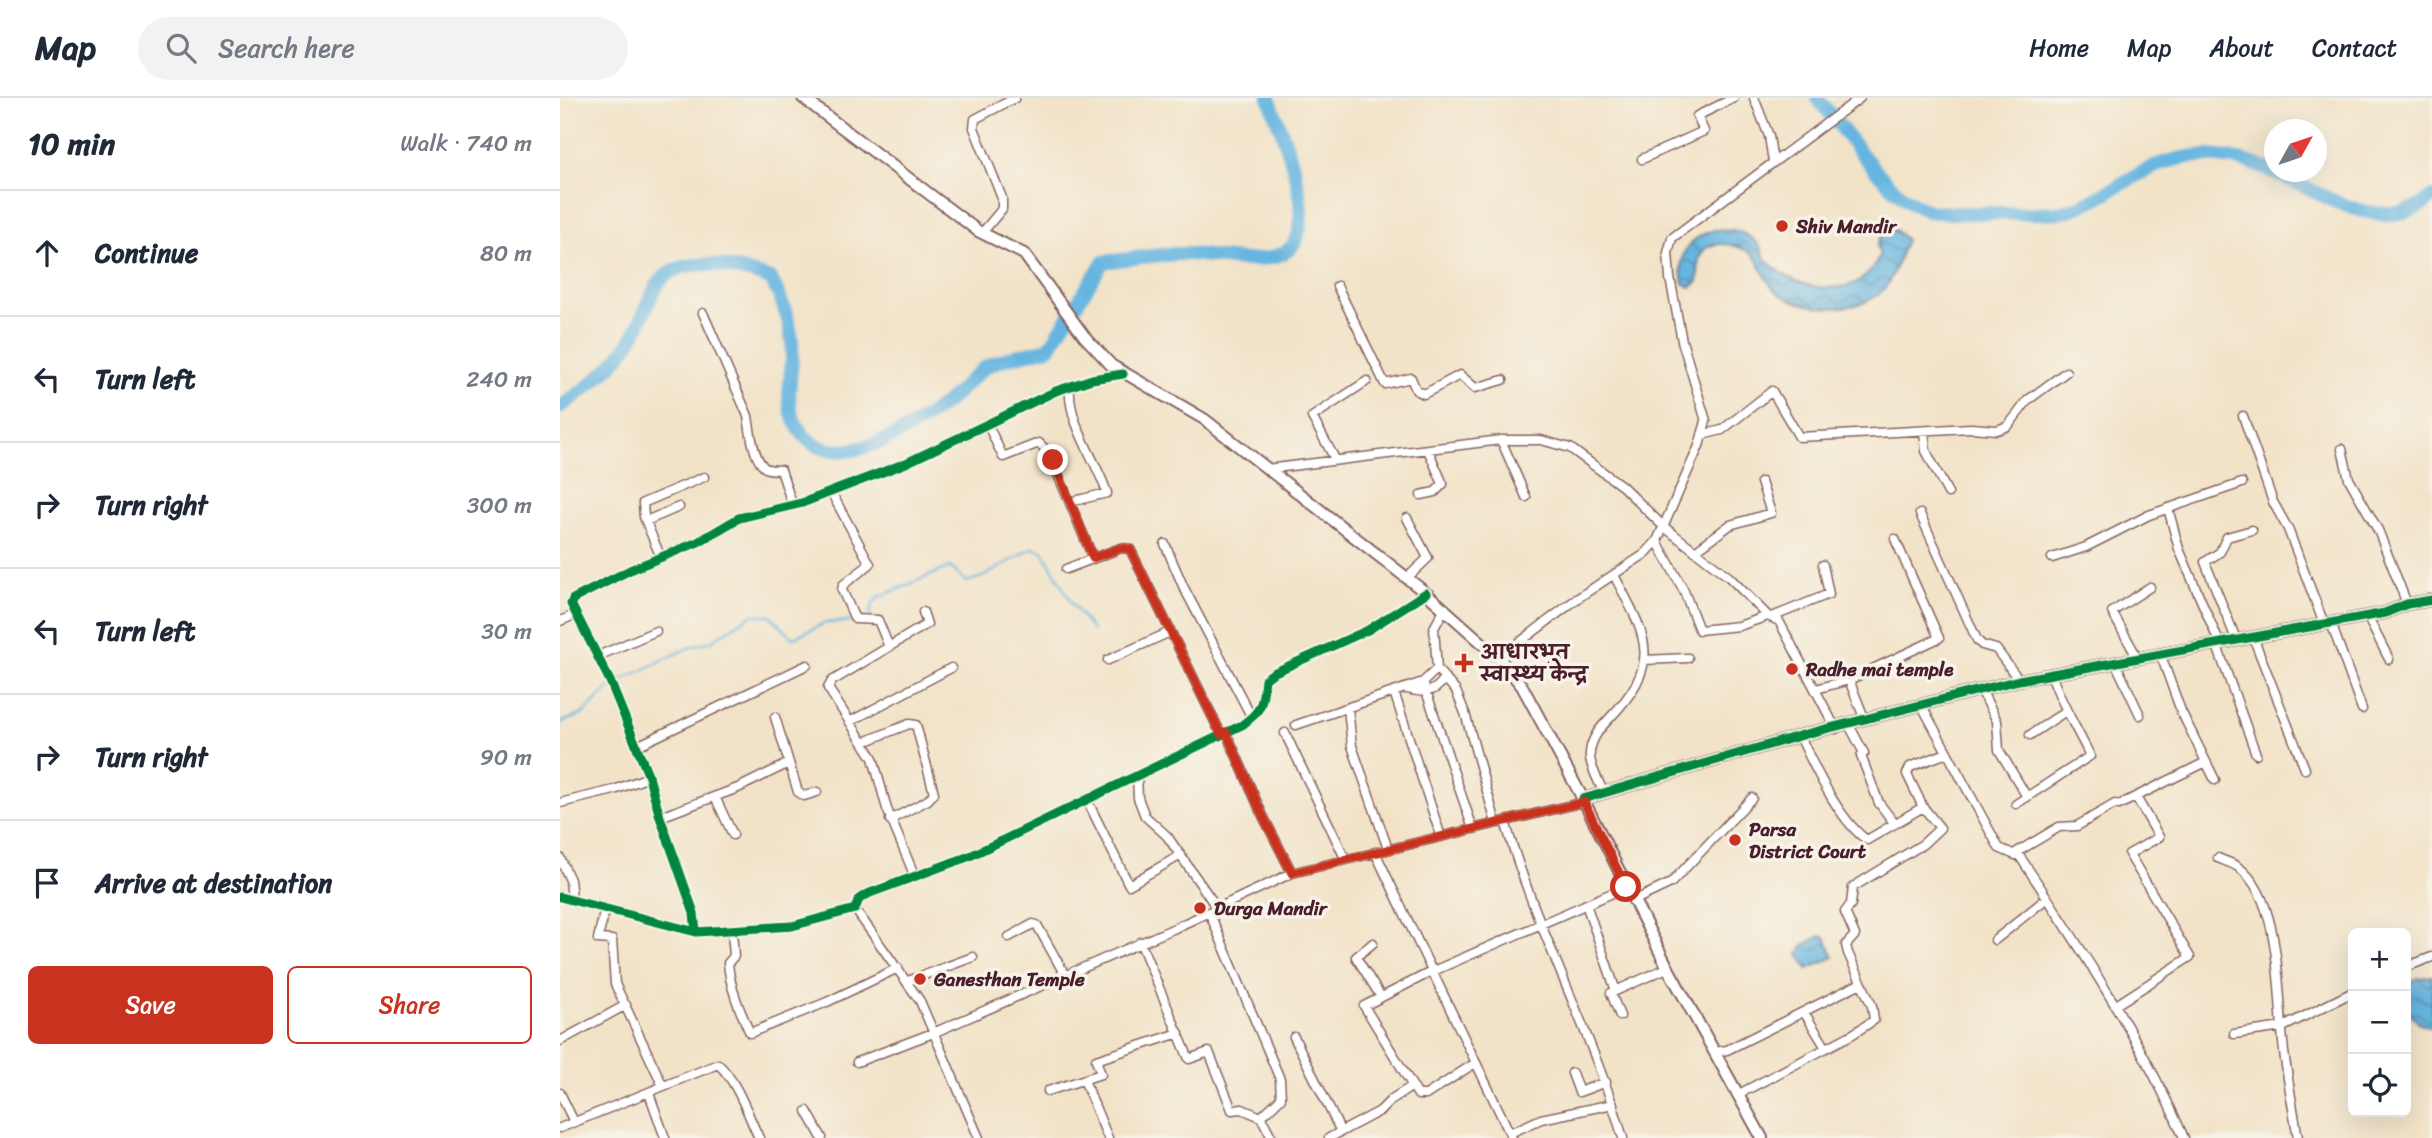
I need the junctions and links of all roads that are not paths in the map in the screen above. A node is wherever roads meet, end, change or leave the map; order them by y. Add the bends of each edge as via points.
1 (803, 98) edge
2 (1015, 98) edge
3 (1734, 98) edge
4 (1754, 98) edge
5 (1860, 98) edge
6 (1642, 159) dead end
7 (1773, 162) junction
8 (982, 233) junction
9 (1337, 286) dead end
10 (703, 313) dead end
11 (2066, 372) dead end
12 (1123, 374) junction
13 (1503, 380) dead end
14 (1367, 381) dead end
15 (1070, 387) junction
16 (2243, 416) dead end
17 (987, 423) junction
18 (1924, 432) junction
19 (1702, 435) junction
20 (1501, 440) junction
21 (2342, 449) dead end
22 (1428, 450) junction
23 (1335, 459) junction
24 (1267, 469) junction
25 (704, 477) dead end
26 (1761, 482) dead end
27 (2242, 483) dead end
28 (831, 492) junction
29 (1948, 493) dead end
30 (1422, 495) dead end
31 (1526, 497) dead end
32 (1070, 502) junction
33 (792, 505) junction
34 (679, 507) dead end
35 (2168, 508) junction
36 (1920, 514) dead end
37 (1407, 519) dead end
38 (646, 521) junction
39 (1663, 526) junction
40 (2252, 530) dead end
41 (1895, 539) dead end
42 (1657, 541) junction
43 (1165, 544) dead end
44 (1695, 551) junction
45 (661, 558) junction
46 (1093, 558) junction
47 (2052, 558) dead end
48 (1823, 565) dead end
49 (1066, 569) dead end
50 (1614, 575) junction
51 (1407, 578) junction
52 (2150, 587) dead end
53 (1426, 593) junction
54 (2432, 600) edge
55 (2407, 604) junction
56 (1445, 608) junction
57 (923, 612) dead end
58 (577, 614) junction
59 (1770, 616) junction
60 (2367, 616) junction
61 (560, 621) edge
62 (2328, 623) junction
63 (656, 631) dead end
64 (1170, 632) junction
65 (2253, 636) junction
66 (2236, 639) junction
67 (2217, 643) junction
68 (890, 646) junction
69 (2160, 653) junction
70 (598, 656) junction
71 (2137, 657) junction
72 (1499, 658) junction
73 (1688, 658) dead end
74 (2389, 659) dead end
75 (1108, 660) dead end
76 (1644, 660) junction
77 (2115, 662) junction
78 (807, 664) dead end
79 (951, 668) dead end
80 (1437, 669) junction
81 (2052, 673) junction
82 (1444, 679) junction
83 (1849, 680) junction
84 (2019, 680) junction
85 (1423, 682) junction
86 (1406, 688) junction
87 (1816, 689) junction
88 (1981, 690) junction
89 (1394, 692) junction
90 (1425, 693) junction
91 (1922, 706) junction
92 (1348, 708) junction
93 (2362, 709) dead end
94 (2066, 710) junction
95 (2140, 715) dead end
96 (775, 717) dead end
97 (1252, 718) junction
98 (1865, 720) junction
99 (851, 721) junction
100 (1296, 725) dead end
101 (1849, 725) junction
102 (1836, 729) junction
103 (1224, 733) junction
104 (1285, 733) dead end
105 (2030, 735) dead end
106 (1800, 736) junction
107 (864, 743) junction
108 (637, 746) junction
109 (1947, 753) junction
110 (2256, 754) dead end
111 (2206, 762) junction
112 (789, 763) junction
113 (2305, 769) dead end
114 (1137, 776) junction
115 (649, 777) junction
116 (2215, 780) dead end
117 (817, 792) dead end
118 (1604, 793) junction
119 (715, 797) junction
120 (2027, 797) junction
121 (2136, 797) junction
122 (1752, 798) dead end
123 (1584, 800) junction
124 (1088, 802) junction
125 (560, 803) edge
126 (2016, 804) dead end
127 (1923, 807) junction
128 (660, 817) junction
129 (890, 820) junction
130 (1500, 822) junction
131 (1895, 824) junction
132 (1473, 829) junction
133 (733, 835) dead end
134 (1441, 837) junction
135 (1388, 849) junction
136 (1375, 852) junction
137 (2017, 852) junction
138 (1181, 855) junction
139 (560, 858) edge
140 (2218, 858) dead end
141 (1346, 860) junction
142 (1292, 873) junction
143 (915, 877) junction
144 (1626, 887) junction
145 (560, 897) edge
146 (2048, 898) junction
147 (572, 899) junction
148 (1633, 901) junction
149 (1586, 904) junction
150 (605, 908) junction
151 (855, 909) junction
152 (1213, 910) junction
153 (1541, 923) junction
154 (732, 931) junction
155 (696, 932) junction
156 (1009, 937) dead end
157 (1995, 940) dead end
158 (1140, 942) junction
159 (1373, 943) dead end
160 (973, 957) dead end
161 (2432, 957) edge
162 (2411, 965) edge
163 (1668, 967) junction
164 (898, 968) junction
165 (1431, 972) junction
166 (1065, 975) junction
167 (908, 981) junction
168 (1861, 983) junction
169 (1616, 991) junction
170 (2348, 994) edge
171 (1381, 997) junction
172 (626, 1005) junction
173 (2116, 1005) junction
174 (1804, 1012) junction
175 (1620, 1016) dead end
176 (2283, 1027) junction
177 (933, 1033) junction
178 (1179, 1033) junction
179 (2234, 1034) dead end
180 (1294, 1037) dead end
181 (560, 1041) edge
182 (1826, 1048) junction
183 (1714, 1052) junction
184 (857, 1062) dead end
185 (1475, 1063) junction
186 (1572, 1073) dead end
187 (1084, 1080) junction
188 (1606, 1082) junction
189 (663, 1086) junction
190 (1412, 1087) junction
191 (1048, 1091) dead end
192 (560, 1093) edge
193 (649, 1093) junction
194 (1737, 1095) junction
195 (1614, 1104) junction
196 (807, 1111) dead end
197 (1261, 1117) junction
198 (574, 1122) junction
199 (560, 1128) edge
200 (1341, 1132) junction
201 (1511, 1135) edge
202 (665, 1138) edge
203 (759, 1138) edge
204 (822, 1138) edge
205 (978, 1138) edge
206 (1108, 1138) edge
207 (1272, 1138) edge
208 (1329, 1138) edge
209 (1623, 1138) edge
210 (1762, 1138) edge
211 (2184, 1138) edge
212 (2298, 1138) edge

1 - 8 main road
2 - 8 street via 975,119 974,128 1002,198 1002,209
3 - 6 street via 1697,116 1704,131
4 - 7 street via 1769,136
5 - 7 street
7 - 19 street via 1682,229 1672,238 1668,253 1682,341 1706,421
8 - 12 main road via 1024,254 1084,336
9 - 13 street via 1385,384 1411,378 1416,390 1424,394 1460,376 1475,388
10 - 33 street via 748,416 761,465 781,470
11 - 18 street via 2043,387 2008,426
12 - 15 street
12 - 24 main road via 1204,419
14 - 23 street via 1312,417
15 - 17 street
15 - 32 street via 1069,403 1107,493
16 - 62 street via 2273,502
17 - 28 street via 906,463
17 - 32 street via 1003,457 1039,443 1053,460
18 - 19 street via 1799,438 1772,391 1722,430
18 - 29 street via 1926,451
19 - 39 street
20 - 22 street
20 - 31 street
20 - 39 street via 1541,440 1570,448 1622,486
21 - 55 street via 2349,479 2378,530
22 - 23 street
22 - 30 street via 1443,484
23 - 24 street
24 - 51 main road
25 - 38 street via 645,501
26 - 44 street via 1771,513 1730,526
27 - 35 street
28 - 33 street
28 - 68 street via 870,564 842,590 855,619 878,620
32 - 46 street
33 - 45 street via 739,518
34 - 38 street
35 - 47 street
35 - 67 street via 2179,549
36 - 84 street via 1977,640 1996,649
37 - 51 street via 1428,558
38 - 45 street
39 - 42 street
39 - 44 street
40 - 66 street via 2227,537 2220,552 2204,562
41 - 83 street via 1939,638
42 - 50 street
42 - 59 street via 1684,590 1699,631
43 - 97 street
44 - 59 street
45 - 58 street via 577,596 571,604
46 - 49 street
46 - 64 street via 1130,549
48 - 59 street via 1829,594
50 - 72 street
50 - 76 street via 1636,615
51 - 53 main road
52 - 71 street via 2112,612
53 - 56 main road
53 - 97 street via 1368,630 1265,679 1262,706
54 - 55 main road
55 - 60 main road
56 - 72 main road
56 - 80 street via 1434,628
57 - 68 street via 927,624
58 - 61 street
58 - 70 street
59 - 87 street via 1786,632
60 - 62 main road
60 - 74 street
62 - 65 main road
62 - 93 street
63 - 70 street
64 - 75 street
64 - 103 street
65 - 66 main road
65 - 113 street
66 - 67 main road
67 - 69 main road
67 - 110 street
68 - 99 street via 829,684
69 - 71 main road
69 - 111 street via 2180,711
70 - 108 street
71 - 77 main road
72 - 123 main road via 1522,686
73 - 76 street
76 - 118 street via 1637,686 1597,731 1592,745 1590,759
77 - 81 main road
77 - 95 street
78 - 108 street
79 - 99 street
80 - 82 street
80 - 85 street
81 - 84 main road
81 - 94 street
82 - 90 street
82 - 130 street via 1465,713
83 - 87 street
83 - 98 street
84 - 88 main road
85 - 86 street
85 - 90 street
86 - 89 street
86 - 90 street
87 - 102 street
88 - 91 main road
88 - 120 street via 1997,721 1999,750
89 - 92 street
89 - 134 street
90 - 132 street
91 - 98 main road
91 - 109 street
92 - 100 street
92 - 135 street via 1352,746
94 - 105 street
94 - 120 street via 2090,756
96 - 112 street
97 - 103 street
98 - 101 main road
99 - 107 street
101 - 102 main road
101 - 131 street via 1864,753 1861,756 1880,803
102 - 106 main road
103 - 114 street
103 - 142 street
104 - 141 street
106 - 118 main road
106 - 131 street via 1811,761 1864,839
107 - 129 street via 873,758
107 - 129 street via 916,725 934,793
108 - 115 street
109 - 127 street via 1910,767 1907,774
109 - 137 street via 1999,848
111 - 116 street
111 - 121 street
112 - 117 street via 800,794
112 - 119 street
114 - 124 street
114 - 138 street via 1145,816
115 - 125 street
115 - 128 street
118 - 123 main road
119 - 128 street
119 - 133 street
120 - 126 street
121 - 137 street via 2077,827 2059,827
121 - 173 street via 2159,836 2129,854 2190,957
122 - 148 street via 1671,883
123 - 130 street
123 - 144 main road
124 - 138 street via 1129,885
124 - 143 street
127 - 131 street
127 - 168 street via 1940,828 1923,844 1853,887 1844,912 1854,935 1846,945
128 - 155 street via 694,913
129 - 143 street
130 - 132 street
130 - 153 street
132 - 134 street
134 - 135 street
135 - 136 street
136 - 141 street
136 - 165 street
137 - 146 street
138 - 152 street
139 - 147 street
140 - 176 street via 2239,867 2261,897 2281,984
141 - 142 street
142 - 152 street
143 - 151 street via 870,893
144 - 148 main road
144 - 149 street
145 - 147 street
146 - 157 street
146 - 173 street
147 - 150 street
148 - 163 main road
149 - 153 street
149 - 169 street
150 - 155 street
150 - 172 street via 598,939 612,940 615,984
151 - 154 street via 792,926
151 - 164 street
152 - 158 street
152 - 197 street via 1280,1079 1281,1098
153 - 165 street
153 - 188 street
154 - 155 street
154 - 164 street via 734,956 728,964 729,974 750,1033
156 - 166 street via 1037,925
158 - 166 street
158 - 178 street
159 - 171 street via 1356,957
160 - 167 street
161 - 162 street
163 - 169 street
163 - 183 main road
164 - 167 street
165 - 171 street
165 - 185 street
166 - 177 street
167 - 177 street
168 - 174 street
168 - 182 street via 1874,1020
169 - 175 street via 1611,993
170 - 176 street
171 - 190 street via 1364,1006
172 - 181 street
172 - 189 street
173 - 211 street
174 - 182 street
174 - 183 street
176 - 179 street
176 - 212 street
177 - 184 street
177 - 205 street
178 - 187 street via 1097,1060 1101,1074
178 - 197 street via 1189,1059 1209,1052 1232,1110
180 - 200 street
182 - 194 street
183 - 194 main road
185 - 190 street via 1426,1095 1418,1095
185 - 201 street
186 - 188 street via 1579,1092
187 - 191 street
187 - 206 street
188 - 195 street
189 - 193 street
189 - 203 street via 718,1064
190 - 200 street
192 - 198 street
193 - 198 street
193 - 202 street
194 - 210 main road
195 - 201 street via 1541,1119
195 - 209 street
196 - 204 street
197 - 207 street
198 - 199 street
200 - 208 street

